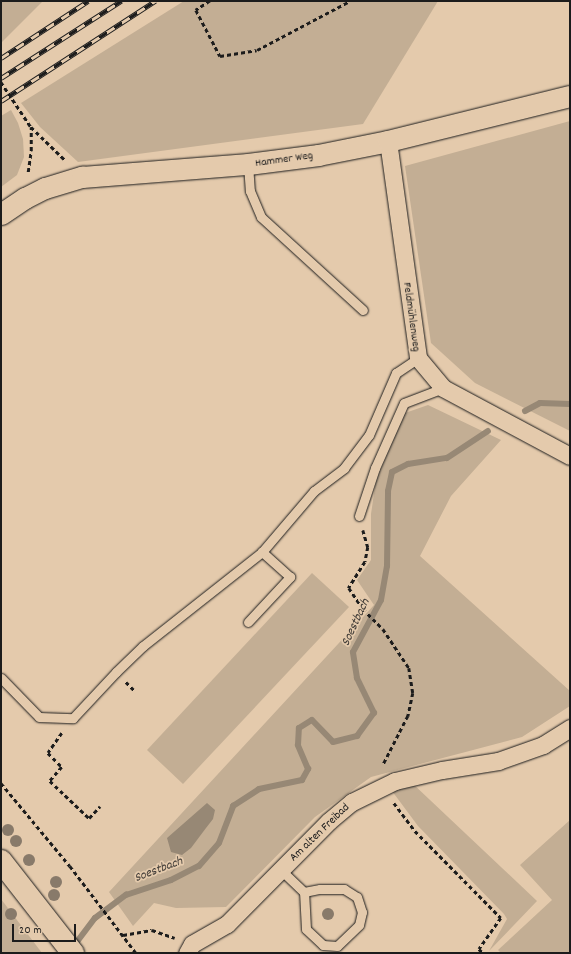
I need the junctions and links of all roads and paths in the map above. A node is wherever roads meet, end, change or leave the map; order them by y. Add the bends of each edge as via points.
1 (210, 1) edge
2 (350, 1) edge
3 (1, 82) edge
4 (570, 96) edge
5 (31, 127) junction
6 (388, 142) junction
7 (248, 164) junction
8 (82, 177) junction
9 (25, 198) junction
10 (1, 214) edge
11 (363, 310) dead end
12 (418, 358) junction
13 (443, 388) junction
14 (570, 456) edge
15 (359, 516) joint
16 (262, 552) junction
17 (248, 622) dead end
18 (1, 678) edge
19 (73, 718) junction
20 (570, 728) edge
21 (1, 783) edge
22 (384, 785) junction
23 (100, 806) dead end
24 (1, 861) edge
25 (282, 871) junction
26 (304, 892) junction
27 (123, 935) junction
28 (189, 948) edge
29 (73, 953) edge
30 (136, 953) edge
31 (483, 953) edge

1 - 2 path via 196,10 220,56 257,50
3 - 5 path
4 - 6 street, Hammer Weg
5 - 8 path
5 - 9 path via 31,151
6 - 7 street, Hammer Weg
6 - 12 street, Feldmühlenweg
7 - 8 street, Hammer Weg
7 - 11 lane via 250,191 261,217
8 - 9 street, Hammer Weg via 45,188
9 - 10 street, Hammer Weg
12 - 13 street, Feldmühlenweg
12 - 16 lane via 396,373 369,435 344,468 314,491
13 - 14 street, Feldmühlenweg
13 - 15 lane via 404,404 375,468
15 - 22 path via 368,548 365,562 349,588 363,609 383,629 409,668 413,693 408,716 382,768
16 - 17 lane via 290,577
16 - 19 lane via 143,646
18 - 19 lane via 39,717
19 - 23 path via 48,753 62,767 50,781 89,818
20 - 22 street, Am alten Freibad via 543,745 498,761 442,770
21 - 27 path
22 - 25 street, Am alten Freibad via 352,802 329,821
22 - 31 path via 387,794 415,831 501,918 479,949
24 - 29 main road
25 - 26 lane
25 - 28 street, Am alten Freibad via 228,924
26 - 26 lane via 344,889 357,897 362,912 359,925 337,946 323,945 306,929
27 - 28 path via 152,930
27 - 30 path

